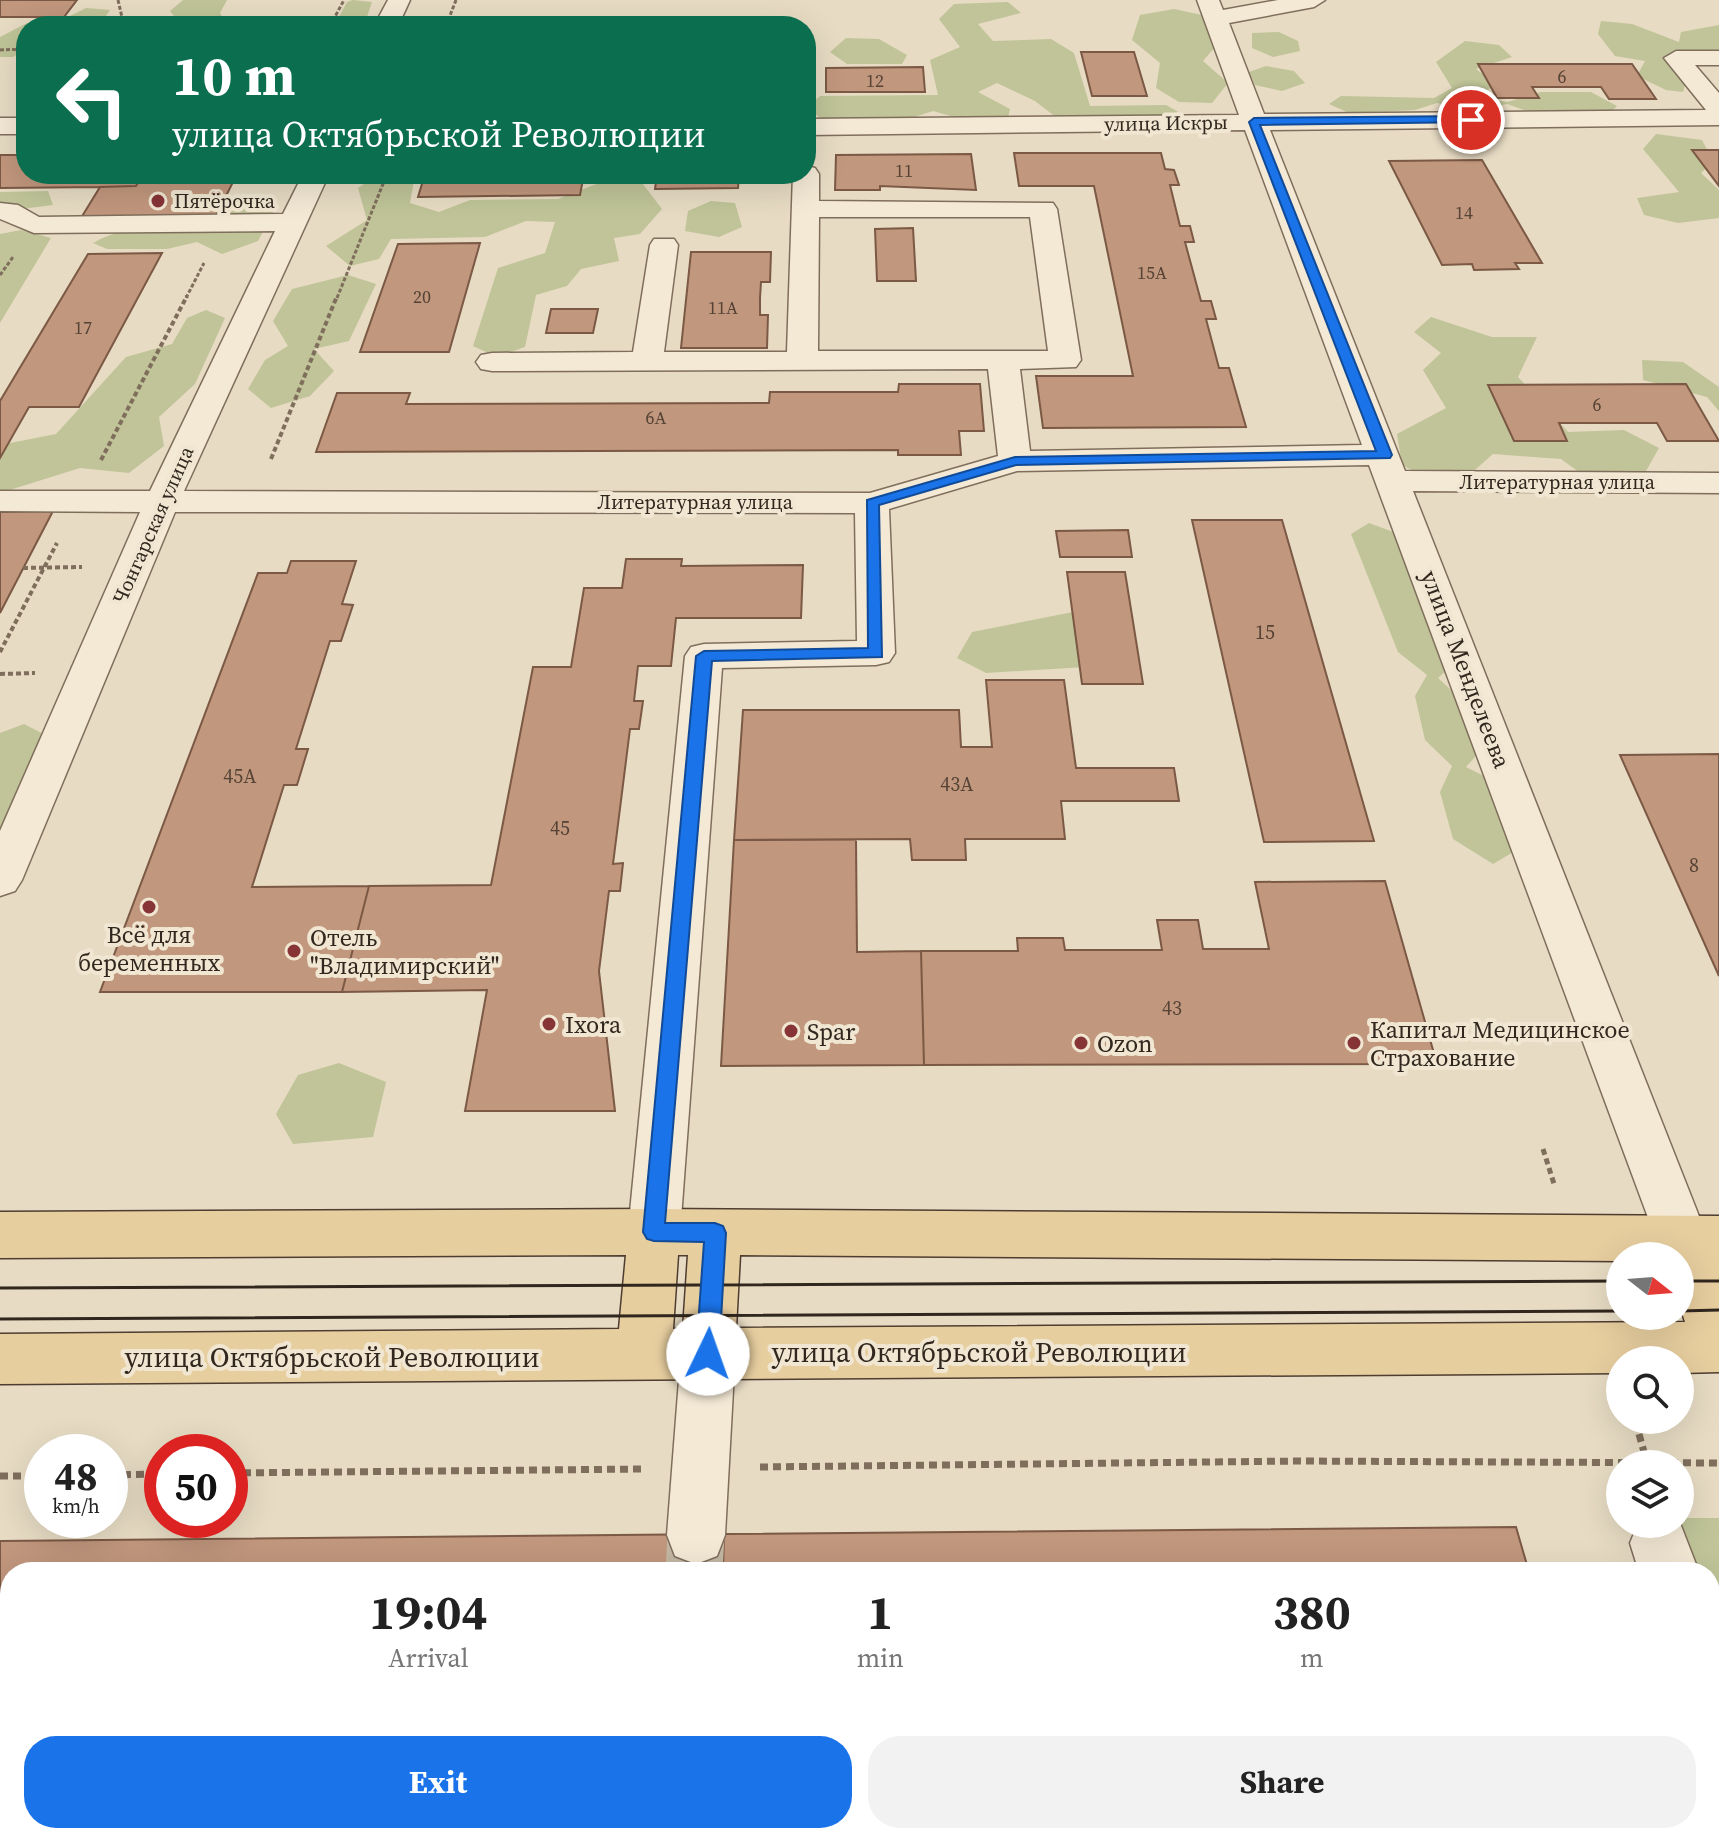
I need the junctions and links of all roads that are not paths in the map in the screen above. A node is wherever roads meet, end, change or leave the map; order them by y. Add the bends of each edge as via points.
1 (1314, 0) edge
2 (1212, 10) edge
3 (1719, 58) edge
4 (1719, 109) edge
5 (1719, 117) edge
6 (1254, 122) junction
7 (816, 127) edge
8 (311, 184) edge
9 (806, 184) edge
10 (805, 209) junction
11 (0, 211) edge
12 (292, 222) junction
13 (664, 245) dead end
14 (1003, 360) junction
15 (802, 361) junction
16 (492, 362) dead end
17 (647, 362) junction
18 (1015, 461) junction
19 (1390, 468) junction
20 (1719, 483) edge
21 (0, 501) edge
22 (162, 501) junction
23 (872, 503) junction
24 (10, 835) edge
25 (0, 880) edge
26 (654, 1232) junction
27 (715, 1233) junction
28 (0, 1235) edge
29 (1700, 1239) edge
30 (1719, 1341) edge
31 (1719, 1347) edge
32 (644, 1354) junction
33 (708, 1354) junction
34 (0, 1359) edge
35 (696, 1535) tunnel mouth

1 - 2 street
2 - 6 street, улица Менделеева
3 - 4 street via 1676,58
5 - 6 street, улица Искры
6 - 7 street, улица Искры
6 - 19 street, улица Менделеева
8 - 12 street, Чонгарская улица
9 - 10 street
10 - 14 street via 1043,209 1065,360
10 - 15 street
11 - 12 street via 34,225
12 - 22 street, Чонгарская улица
13 - 17 street
14 - 15 street
14 - 18 street
15 - 17 street
16 - 17 street
18 - 19 street, Литературная улица
18 - 23 street, Литературная улица
19 - 20 street, Литературная улица
19 - 29 street, улица Менделеева
21 - 22 street, Литературная улица
22 - 23 street, Литературная улица
22 - 24 street, Чонгарская улица
23 - 26 street via 876,653 704,656
24 - 25 street, Чонгарская улица
26 - 27 main road
26 - 28 main road
26 - 32 main road
27 - 29 main road
27 - 33 main road
29 - 30 main road, улица Менделеева
31 - 33 main road, улица Октябрьской Революции
32 - 33 main road, улица Октябрьской Революции
32 - 34 main road, улица Октябрьской Революции
33 - 35 street

